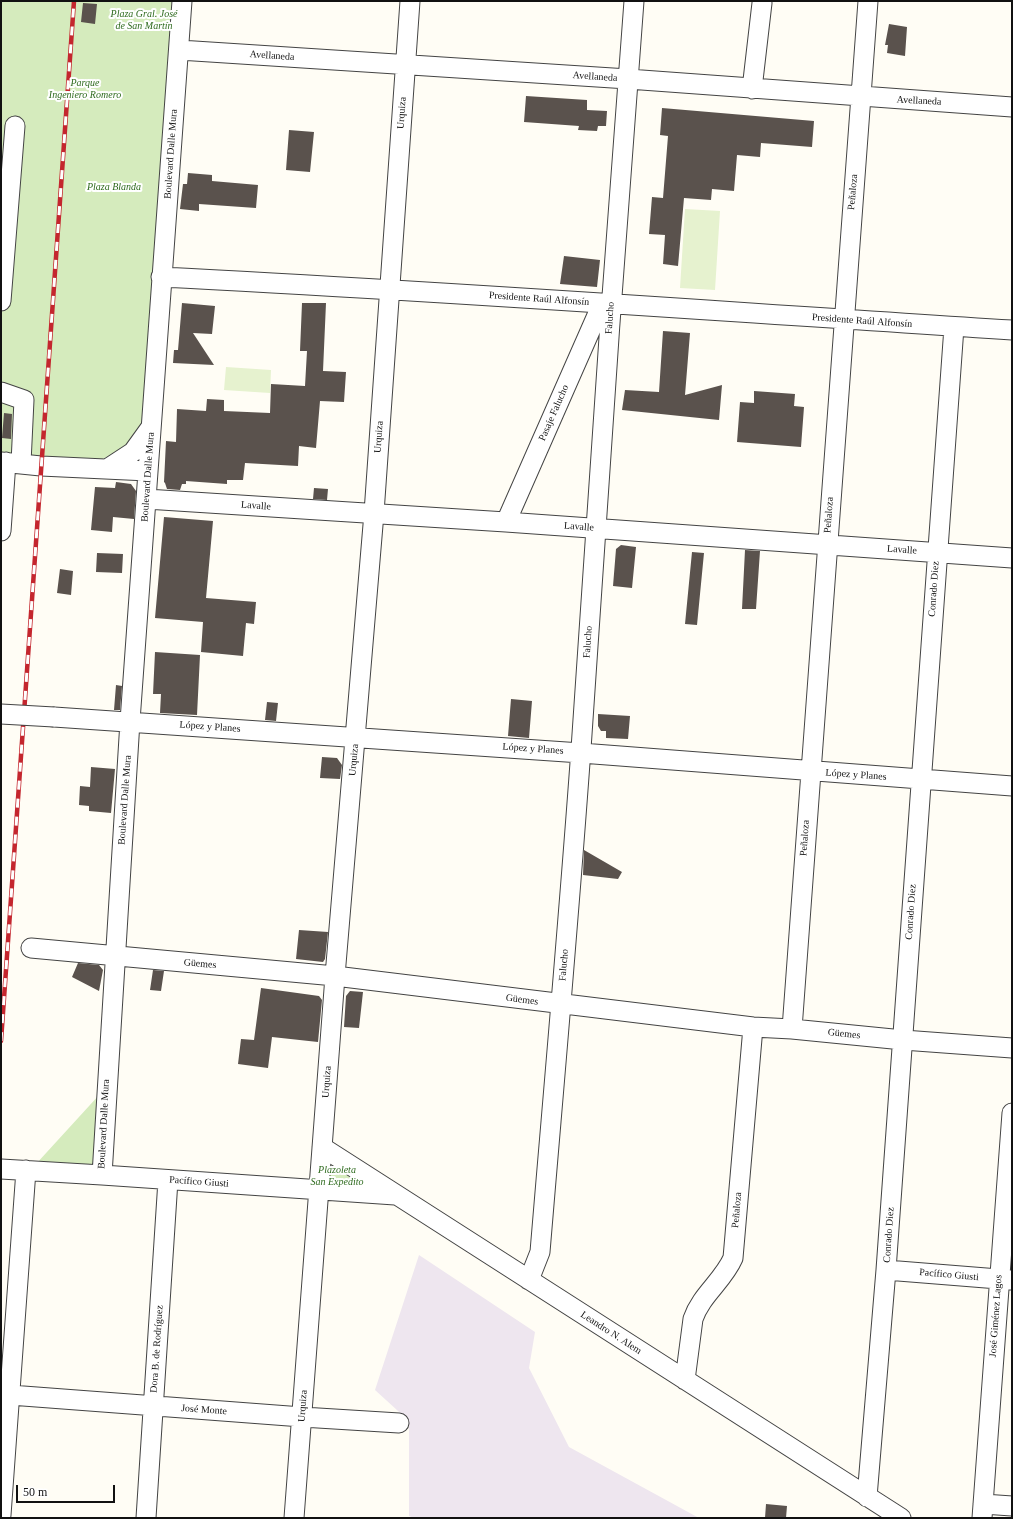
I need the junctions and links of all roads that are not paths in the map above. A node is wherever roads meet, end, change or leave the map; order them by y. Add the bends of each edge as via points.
1 (182, 1) edge
2 (410, 1) edge
3 (634, 1) edge
4 (868, 1) edge
5 (762, 3) dead end
6 (179, 50) junction
7 (405, 65) junction
8 (628, 79) junction
9 (752, 89) junction
10 (861, 97) junction
11 (1012, 107) edge
12 (15, 126) dead end
13 (2, 268) edge
14 (162, 276) junction
15 (390, 288) junction
16 (1, 301) edge
17 (607, 304) junction
18 (843, 320) junction
19 (954, 326) junction
20 (1012, 330) edge
21 (1, 392) edge
22 (152, 426) junction
23 (9, 462) edge
24 (107, 469) junction
25 (148, 471) junction
26 (146, 499) junction
27 (374, 513) junction
28 (506, 522) junction
29 (596, 528) junction
30 (1, 531) edge
31 (827, 544) junction
32 (937, 552) junction
33 (1012, 558) edge
34 (1, 714) edge
35 (130, 722) junction
36 (356, 737) junction
37 (581, 753) junction
38 (810, 771) junction
39 (920, 779) junction
40 (1012, 786) edge
41 (31, 948) dead end
42 (115, 956) junction
43 (335, 976) junction
44 (561, 1004) junction
45 (753, 1027) junction
46 (792, 1029) junction
47 (903, 1040) junction
48 (1012, 1048) edge
49 (1012, 1114) edge
50 (322, 1147) junction
51 (1, 1169) edge
52 (26, 1170) junction
53 (102, 1175) junction
54 (168, 1180) junction
55 (318, 1190) junction
56 (397, 1195) junction
57 (886, 1270) junction
58 (1006, 1279) edge
59 (529, 1280) junction
60 (685, 1380) junction
61 (10, 1396) junction
62 (153, 1406) junction
63 (302, 1418) junction
64 (399, 1423) dead end
65 (867, 1497) junction
66 (1012, 1506) edge
67 (982, 1511) edge
68 (1, 1515) edge
69 (146, 1518) edge
70 (294, 1518) edge
71 (901, 1518) edge

1 - 6 street, Boulevard Dalle Mura
2 - 7 street, Urquiza
3 - 8 street, Falucho
4 - 10 street, Peñaloza
5 - 9 street
6 - 7 street, Avellaneda
6 - 14 street, Boulevard Dalle Mura
7 - 8 street, Avellaneda
7 - 15 street, Urquiza
8 - 9 street, Avellaneda
8 - 17 street, Falucho
9 - 10 street, Avellaneda
10 - 11 street, Avellaneda
10 - 18 street, Peñaloza
12 - 13 street
13 - 16 street
14 - 15 street, Presidente Raúl Alfonsín
14 - 22 street, Boulevard Dalle Mura
15 - 17 street, Presidente Raúl Alfonsín
15 - 27 street, Urquiza
17 - 18 street, Presidente Raúl Alfonsín
17 - 28 street, Pasaje Falucho
17 - 29 street, Falucho
18 - 19 street, Presidente Raúl Alfonsín
18 - 31 street, Peñaloza
19 - 20 street, Presidente Raúl Alfonsín
19 - 32 street, Conrado Diez
21 - 23 street via 24,400
22 - 24 street, Boulevard Dalle Mura via 134,452
22 - 25 street, Boulevard Dalle Mura
23 - 24 street
23 - 30 street
24 - 25 street
25 - 26 street, Boulevard Dalle Mura
26 - 27 street, Lavalle
26 - 35 street, Boulevard Dalle Mura
27 - 28 street, Lavalle
27 - 36 street, Urquiza
28 - 29 street, Lavalle
29 - 31 street, Lavalle
29 - 37 street, Falucho
31 - 32 street, Lavalle
31 - 38 street, Peñaloza
32 - 33 street, Lavalle
32 - 39 street, Conrado Diez
34 - 35 street, López y Planes, bridge
35 - 36 street, López y Planes
35 - 42 street, Boulevard Dalle Mura
36 - 37 street, López y Planes
36 - 43 street, Urquiza
37 - 38 street, López y Planes
37 - 44 street, Falucho
38 - 39 street, López y Planes
38 - 46 street, Peñaloza
39 - 40 street, López y Planes
39 - 47 street, Conrado Diez
41 - 42 street, Güemes
42 - 43 street, Güemes
42 - 53 street, Boulevard Dalle Mura
43 - 44 street, Güemes
43 - 50 street, Urquiza
44 - 45 street, Güemes
44 - 59 street, Falucho via 540,1252
45 - 46 street, Güemes
45 - 60 street, Peñaloza via 733,1258 696,1309
46 - 47 street, Güemes
47 - 48 street, Güemes
47 - 57 street, Conrado Diez
49 - 58 street, José Giménez Lagos
50 - 55 street, Urquiza
50 - 56 street, Leandro N. Alem
51 - 52 street, Pacífico Giusti
52 - 53 street, Pacífico Giusti
52 - 61 street
53 - 54 street, Pacífico Giusti
54 - 55 street, Pacífico Giusti
54 - 62 street, Dora B. de Rodríguez
55 - 56 street, Pacífico Giusti
55 - 63 street, Urquiza
56 - 59 street, Leandro N. Alem
57 - 58 street, Pacífico Giusti
57 - 65 street, Conrado Diez
58 - 67 street, José Giménez Lagos
59 - 60 street, Leandro N. Alem
60 - 65 street, Leandro N. Alem
61 - 62 street, José Monte
61 - 68 street
62 - 63 street, José Monte
62 - 69 street, Dora B. de Rodríguez
63 - 64 street, José Monte
63 - 70 street, Urquiza
65 - 71 street, Leandro N. Alem
66 - 67 street

